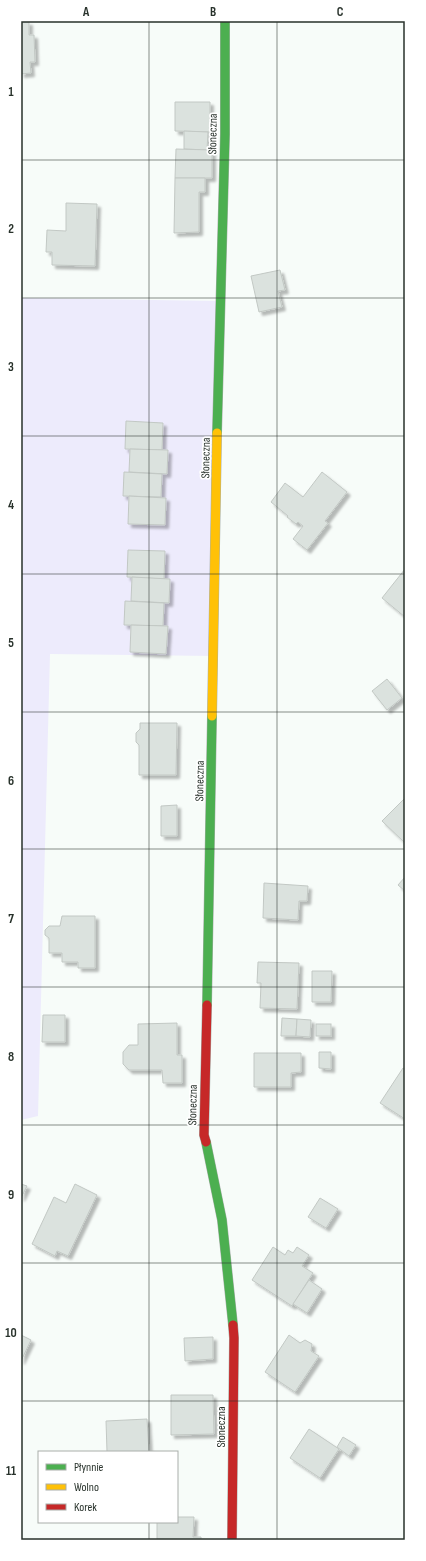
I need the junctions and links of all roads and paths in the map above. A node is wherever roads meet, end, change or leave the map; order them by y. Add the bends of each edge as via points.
1 (226, 21) edge
2 (232, 1540) edge

1 - 2 street, Słoneczna via 204,1135 222,1220 234,1338

